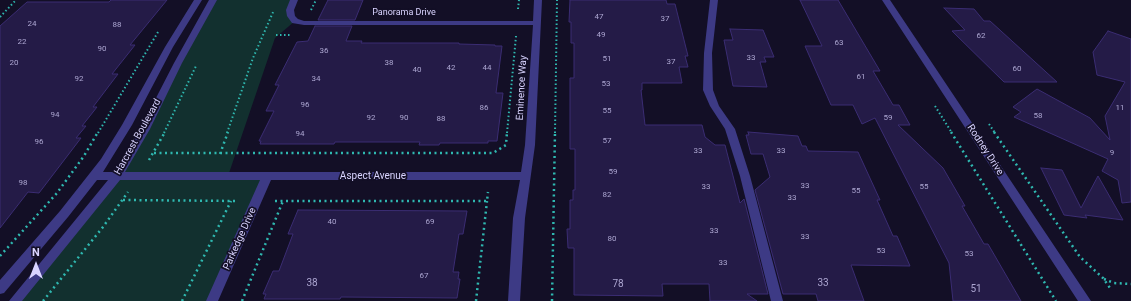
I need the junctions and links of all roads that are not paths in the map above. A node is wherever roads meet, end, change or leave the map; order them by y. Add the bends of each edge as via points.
1 (198, 0) edge
2 (213, 0) edge
3 (294, 0) edge
4 (538, 0) edge
5 (714, 0) edge
6 (886, 0) edge
7 (537, 24) junction
8 (95, 176) junction
9 (117, 176) junction
10 (267, 176) junction
11 (526, 176) junction
12 (0, 289) edge
13 (15, 301) edge
14 (212, 301) edge
15 (514, 301) edge
16 (778, 301) edge
17 (1085, 301) edge

1 - 8 street, Harcrest Boulevard
2 - 9 street, Harcrest Boulevard via 145,129
3 - 7 street, Panorama Drive via 290,16 295,21 304,23
4 - 7 street, Eminence Way
5 - 16 street via 708,53 708,90 730,128
6 - 17 street, Rodney Drive
7 - 11 street, Eminence Way
8 - 9 street, Aspect Avenue
8 - 12 street, Harcrest Boulevard
9 - 10 street, Aspect Avenue
9 - 13 street, Harcrest Boulevard
10 - 11 street, Aspect Avenue
10 - 14 street, Parkedge Drive
11 - 15 street via 519,218

